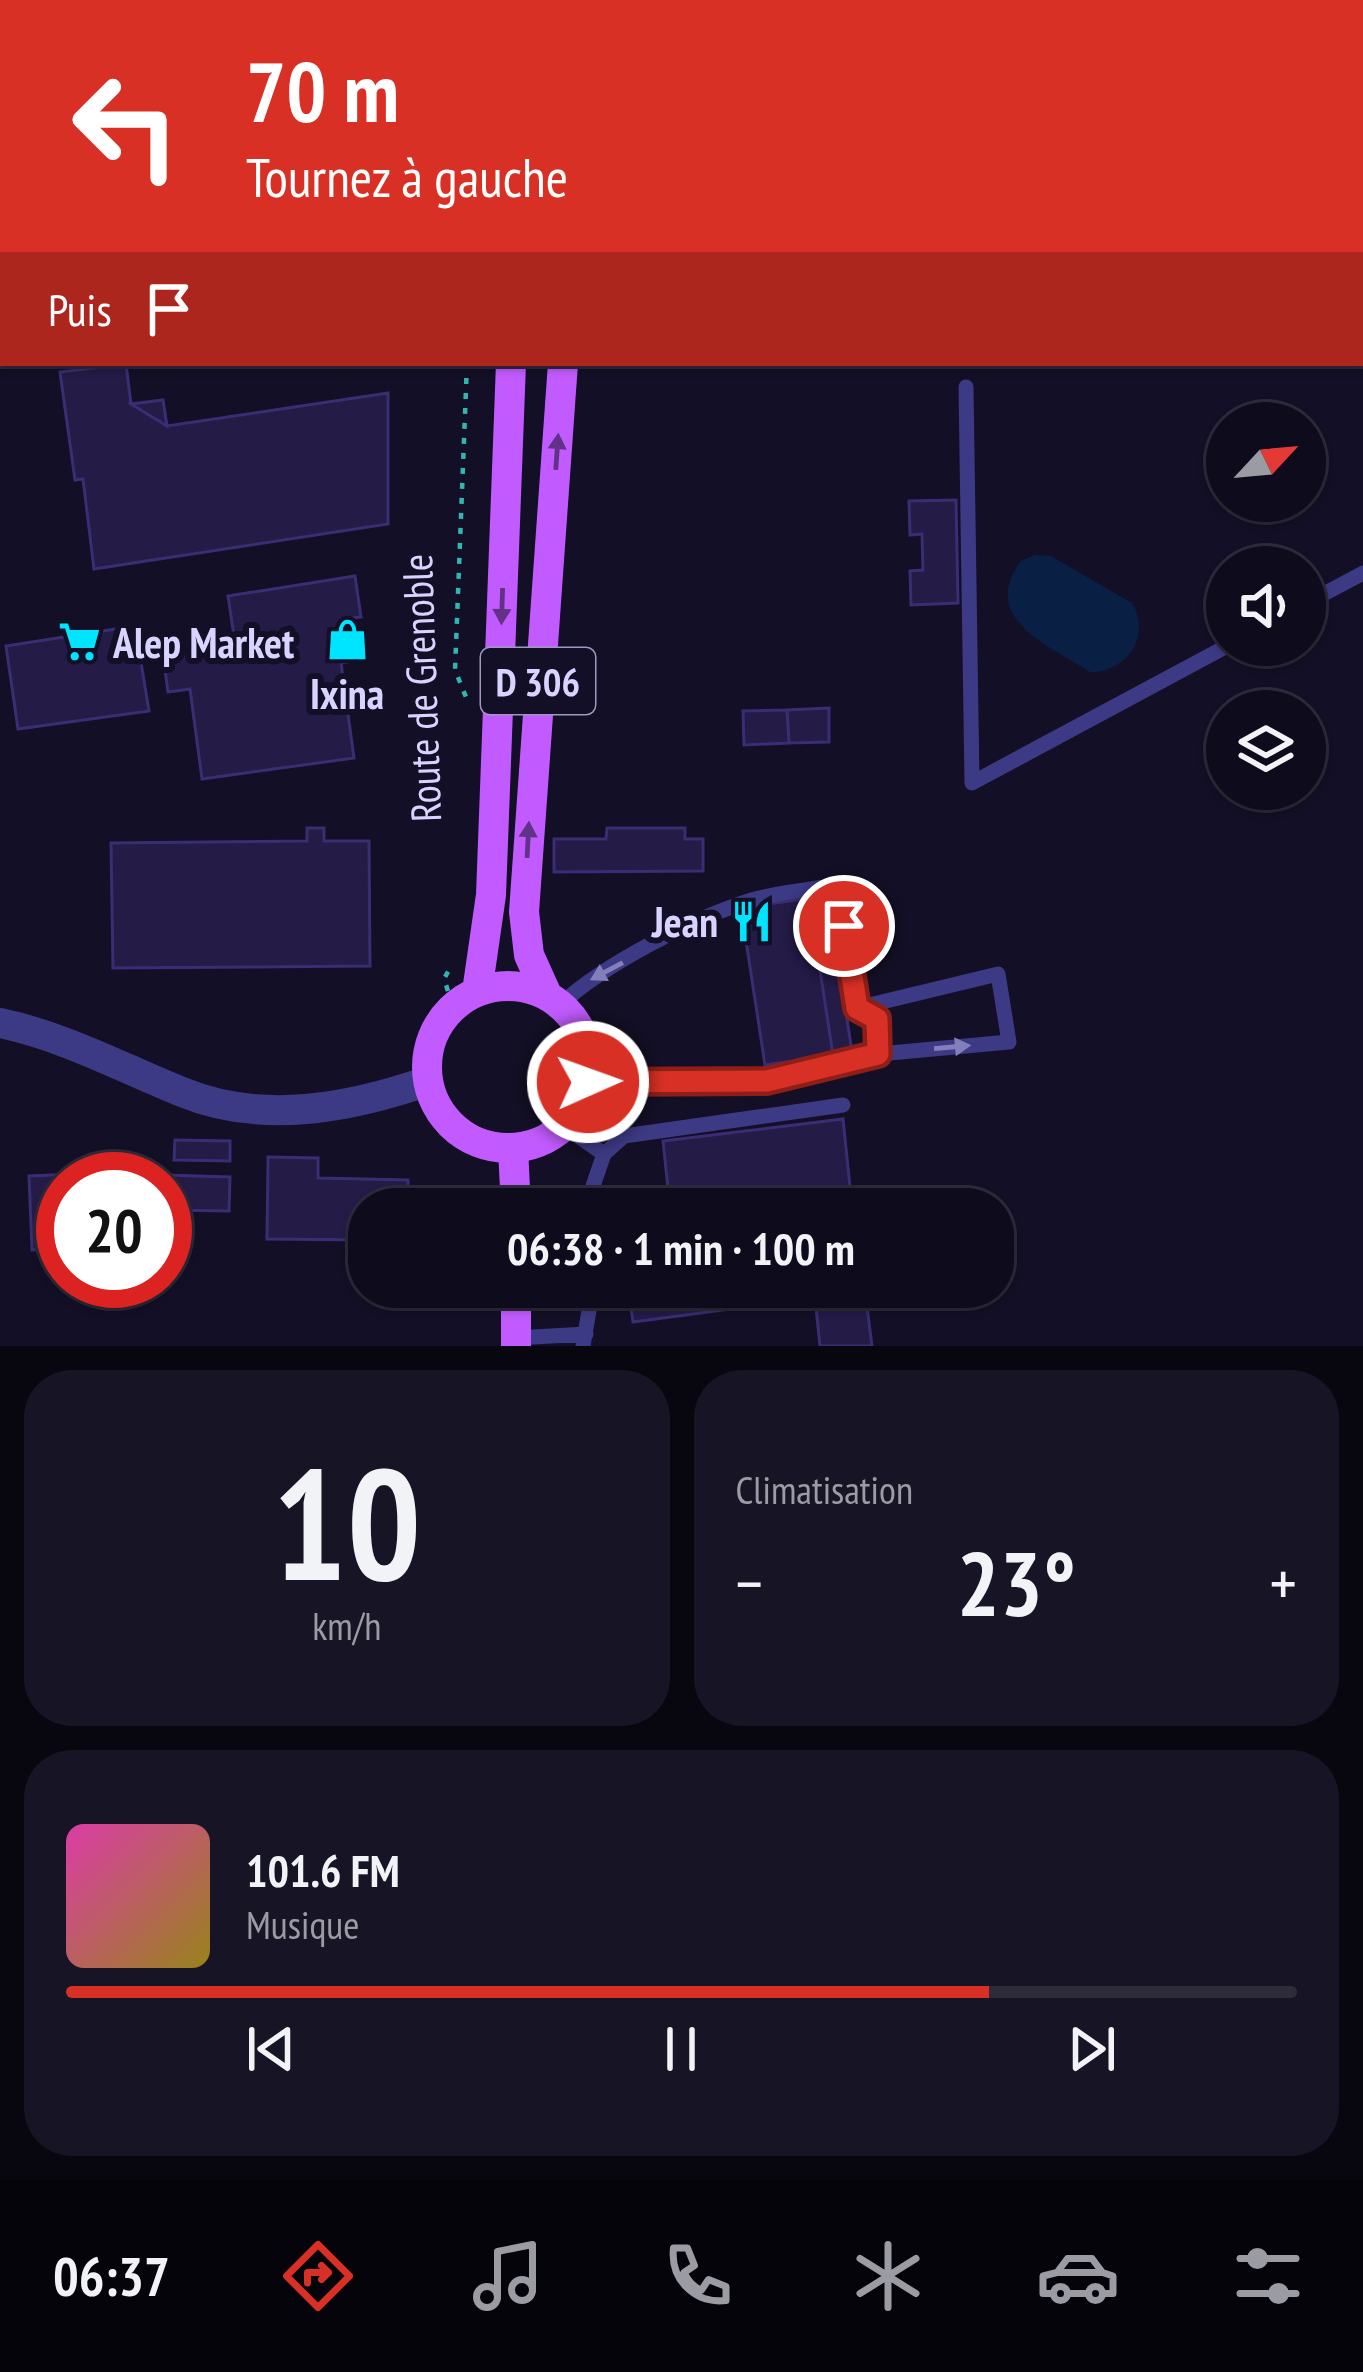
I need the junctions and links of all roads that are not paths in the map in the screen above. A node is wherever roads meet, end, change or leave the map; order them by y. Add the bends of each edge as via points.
1 (511, 366) edge
2 (563, 366) edge
3 (966, 387) dead end
4 (1363, 573) edge
5 (1326, 593) edge
6 (1206, 657) edge
7 (467, 998) junction
8 (554, 1000) junction
9 (857, 1008) junction
10 (0, 1023) edge
11 (878, 1054) junction
12 (428, 1081) junction
13 (588, 1082) junction
14 (843, 1105) dead end
15 (564, 1126) junction
16 (513, 1148) junction
17 (604, 1154) junction
18 (515, 1188) edge
19 (592, 1188) edge
20 (516, 1308) edge
21 (590, 1308) edge
22 (585, 1340) edge
23 (516, 1342) edge

1 -> 7 main road, Route de Grenoble / D 306 via 491,895
8 -> 2 main road, D 306 via 530,955 524,912
3 - 6 lane via 972,783
4 - 5 lane
7 - 8 main road via 500,986
7 - 12 main road via 438,1025
9 -> 8 lane via 836,885 753,900
8 - 13 main road via 584,1040
9 - 11 lane via 877,1019
11 -> 9 lane via 1009,1042 998,974
10 - 12 street via 110,1057 186,1094 235,1104 331,1110
11 - 13 lane via 767,1081
12 - 16 main road via 435,1103 467,1138
13 - 15 main road
14 - 17 lane via 624,1136
15 - 16 main road
15 - 17 lane
16 - 18 main road
17 - 19 lane
20 - 23 main road
21 - 22 lane
22 - 23 lane

